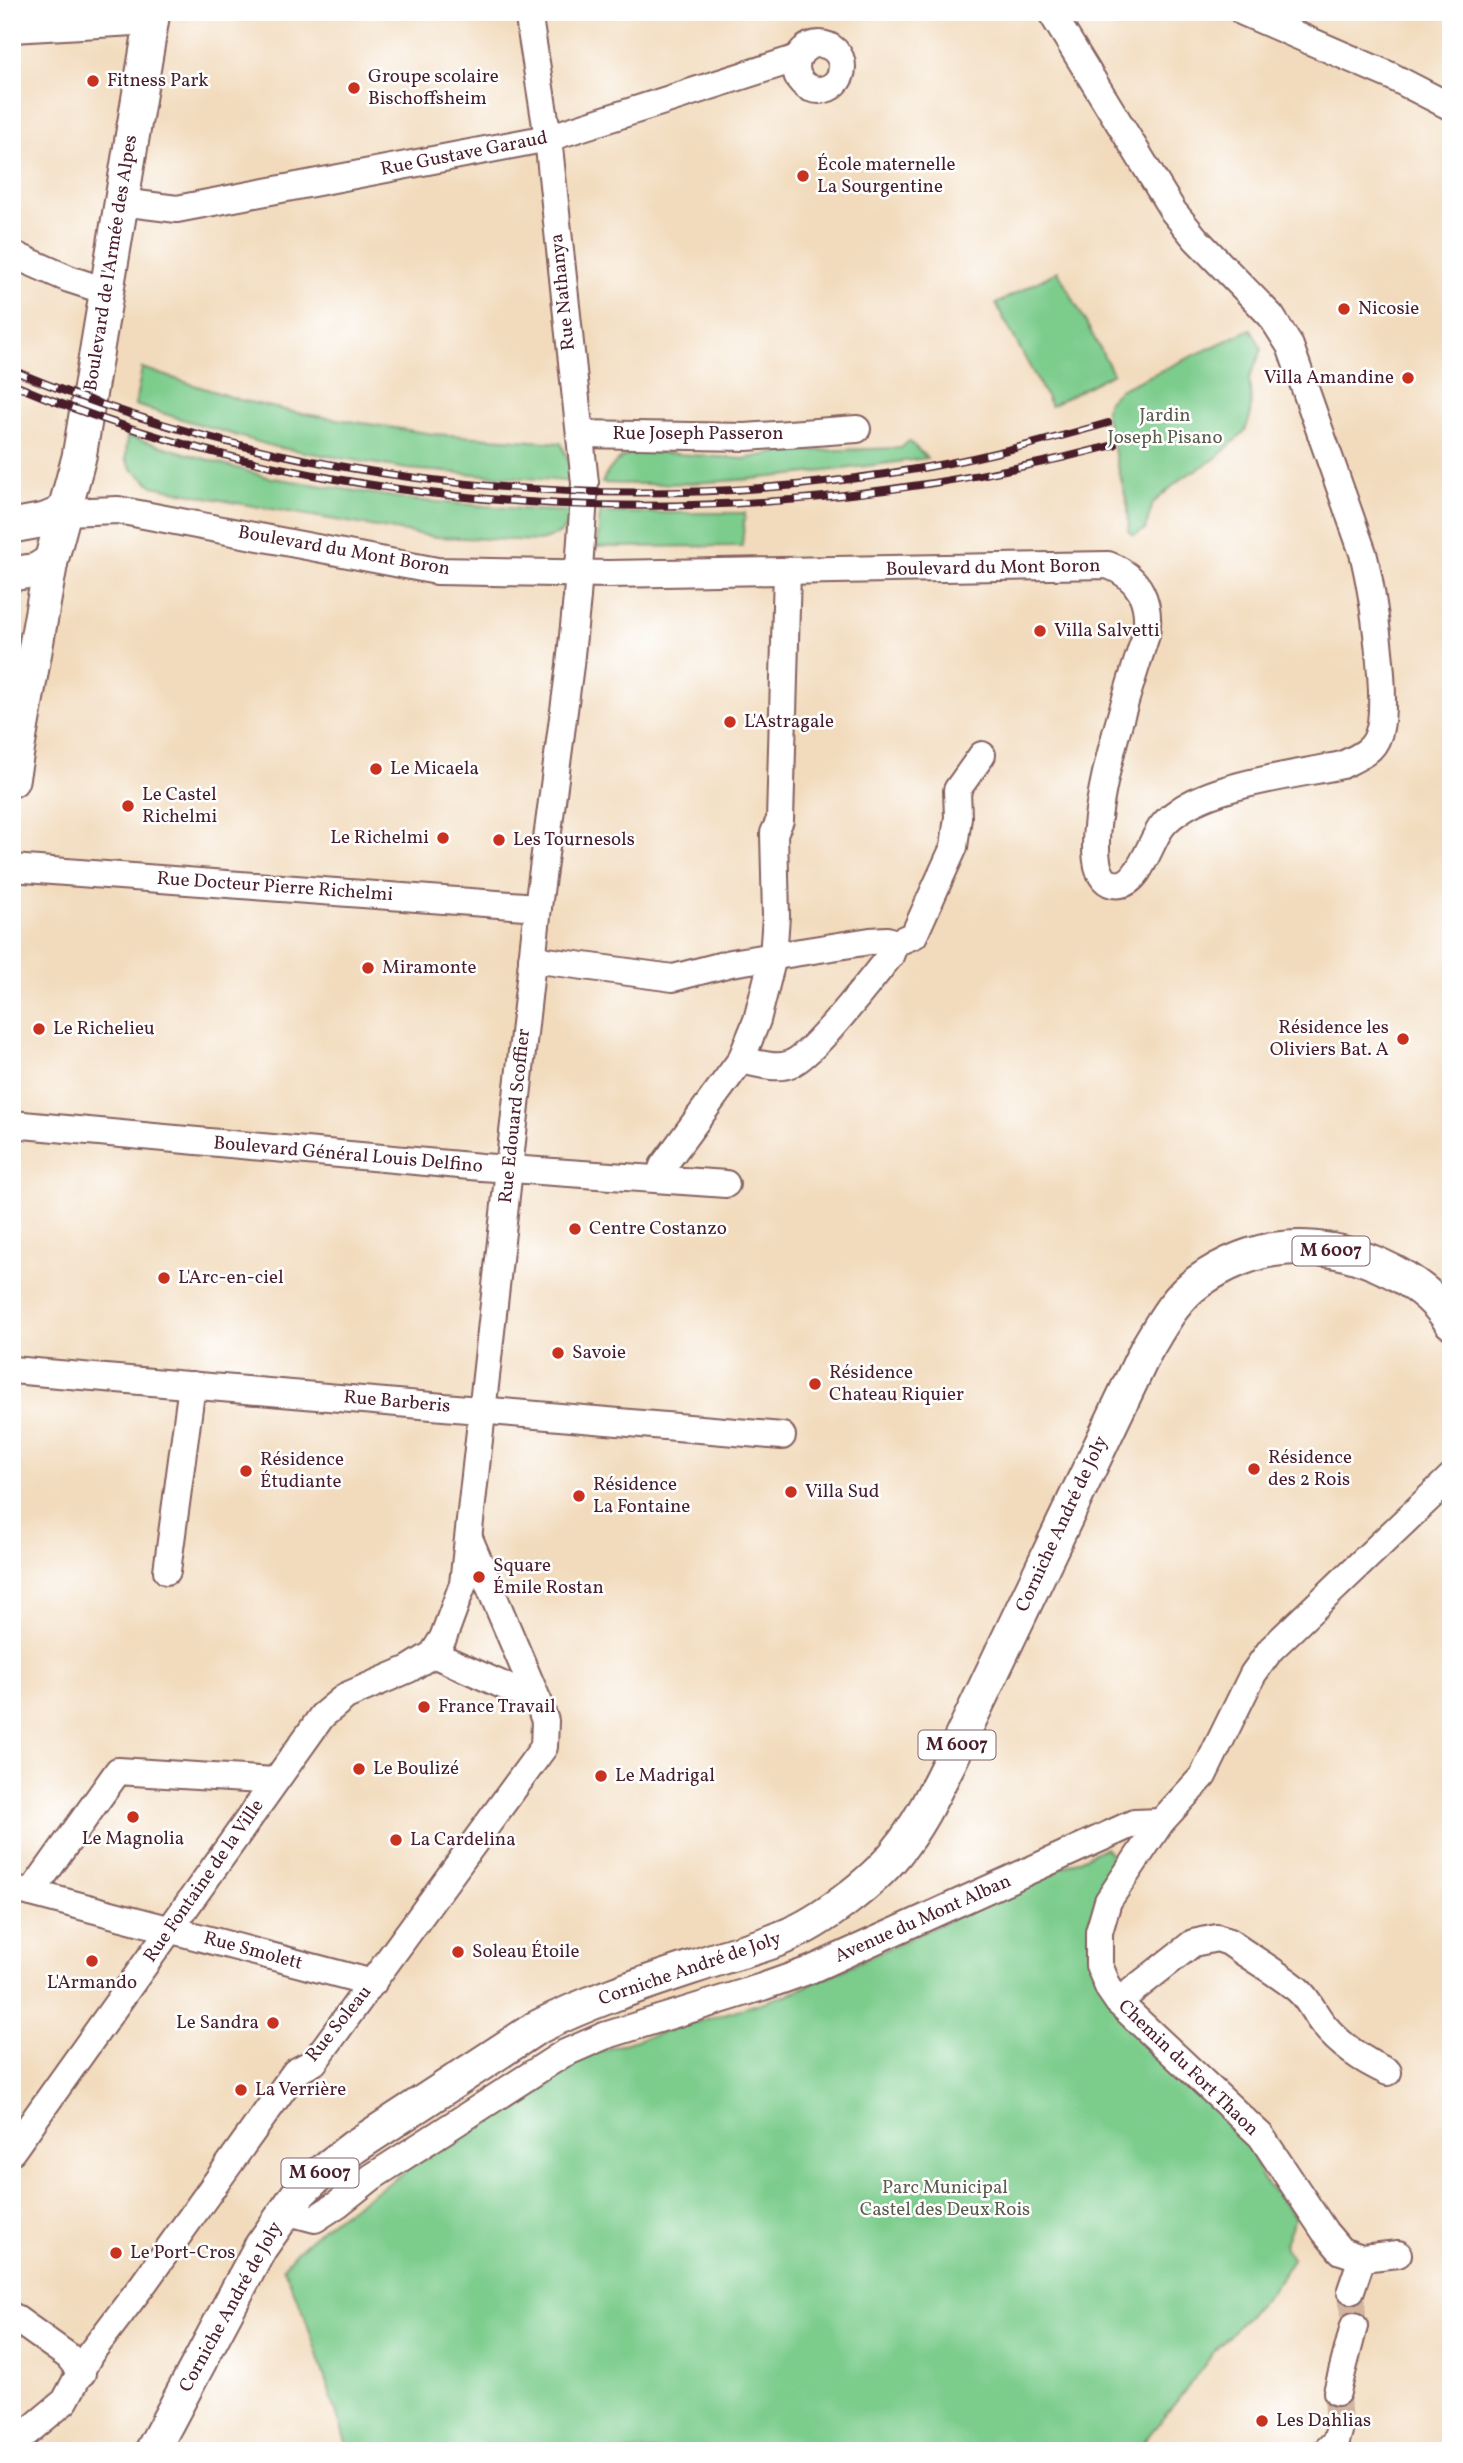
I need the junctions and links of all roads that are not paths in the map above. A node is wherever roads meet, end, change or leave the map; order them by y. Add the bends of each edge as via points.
1 (528, 12) edge
2 (1051, 12) edge
3 (1243, 12) edge
4 (152, 17) edge
5 (12, 29) edge
6 (798, 58) dead end
7 (1451, 107) edge
8 (548, 138) junction
9 (121, 202) junction
10 (12, 254) edge
11 (106, 291) junction
12 (857, 429) dead end
13 (580, 434) junction
14 (64, 512) junction
15 (12, 526) edge
16 (51, 561) junction
17 (787, 572) junction
18 (578, 573) junction
19 (12, 575) edge
20 (982, 755) dead end
21 (12, 780) edge
22 (12, 868) edge
23 (538, 907) junction
24 (895, 943) junction
25 (773, 957) junction
26 (532, 959) junction
27 (741, 1060) junction
28 (12, 1124) edge
29 (509, 1168) junction
30 (659, 1178) junction
31 (726, 1184) dead end
32 (1451, 1322) edge
33 (12, 1370) edge
34 (192, 1385) junction
35 (483, 1410) junction
36 (782, 1436) dead end
37 (1451, 1477) edge
38 (468, 1537) junction
39 (167, 1571) dead end
40 (433, 1654) junction
41 (538, 1701) junction
42 (275, 1781) junction
43 (1161, 1822) junction
44 (22, 1890) edge
45 (170, 1929) junction
46 (373, 1983) junction
47 (1118, 2002) junction
48 (1388, 2072) dead end
49 (12, 2151) edge
50 (285, 2211) junction
51 (1398, 2254) dead end
52 (1362, 2258) junction
53 (1352, 2290) tunnel mouth
54 (12, 2316) edge
55 (1353, 2326) tunnel mouth
56 (82, 2373) junction
57 (1337, 2392) tunnel mouth
58 (12, 2445) edge
59 (152, 2451) edge

1 - 8 street, Rue Nathanya
2 - 17 street, Boulevard du Mont Boron via 1173,211 1271,316 1290,346 1369,577 1382,702 1378,736 1372,748 1342,765 1212,793 1191,802 1162,826 1132,878 1123,884 1108,884 1097,869 1095,853 1105,774 1149,616 1130,576 1108,565
3 - 7 street
4 - 5 street
4 - 9 main road, Boulevard de l'Armée des Alpes
6 - 8 street, Rue Gustave Garaud
8 - 9 street, Rue Gustave Garaud via 177,209
8 - 13 street, Rue Nathanya
9 - 11 main road, Boulevard de l'Armée des Alpes
10 - 11 street
11 - 14 main road, Boulevard de l'Armée des Alpes via 79,457
12 - 13 street, Rue Joseph Passeron via 746,438
13 - 18 street, Rue Nathanya via 584,483
14 - 15 main road
14 - 16 main road, Boulevard de l'Armée des Alpes
14 - 18 street, Boulevard du Mont Boron via 118,510 437,571
16 - 19 main road via 37,570
16 - 21 main road, Boulevard de l'Armée des Alpes
17 - 18 street, Boulevard du Mont Boron
17 - 25 street via 780,820 774,833
18 - 23 street, Rue Edouard Scoffier
20 - 24 street via 957,790 954,847 914,935
22 - 23 street, Rue Docteur Pierre Richelmi
23 - 26 street, Rue Edouard Scoffier
24 - 25 street via 870,941
24 - 27 street via 890,956 812,1049 790,1065
25 - 26 street via 673,978
25 - 27 street
26 - 29 street, Rue Edouard Scoffier
27 - 30 street via 663,1166
28 - 29 street, Boulevard Général Louis Delfino
29 - 30 street, Boulevard Général Louis Delfino
29 - 35 street, Rue Edouard Scoffier
30 - 31 street, Boulevard Général Louis Delfino
32 - 50 main road, Corniche André de Joly / M 6007 via 1408,1281 1344,1253 1288,1247 1265,1251 1235,1261 1196,1283 1169,1312 1146,1350 938,1785 920,1821 895,1855 826,1914 787,1936 610,1995 536,2028 354,2147 319,2174
33 - 34 street, Rue Barberis
34 - 35 street, Rue Barberis
34 - 39 street
35 - 36 street, Rue Barberis
35 - 38 street, Rue Edouard Scoffier
37 - 43 street via 1271,1649 1253,1674 1203,1776
38 - 40 street, Rue Edouard Scoffier via 463,1584
38 - 41 street, Rue Soleau
40 - 41 street
40 - 42 street, Rue Fontaine de la Ville via 346,1696 322,1716
41 - 46 street, Rue Soleau via 545,1721 544,1747
42 - 44 street via 118,1772
42 - 45 street, Rue Fontaine de la Ville
43 - 47 street, Chemin du Fort Thaon via 1108,1901 1099,1931 1099,1965
43 - 50 street, Avenue du Mont Alban via 1134,1824 810,1970 604,2036 563,2054 372,2177 316,2219
44 - 45 street, Rue Smolett
45 - 46 street, Rue Smolett
45 - 49 street, Rue Fontaine de la Ville
46 - 56 street, Rue Soleau via 314,2062 295,2072 90,2354
47 - 48 street via 1193,1943 1217,1938 1297,1989 1331,2033 1365,2062
47 - 52 street, Chemin du Fort Thaon via 1261,2136 1325,2232 1341,2251
50 - 59 main road, Corniche André de Joly / M 6007 via 260,2248
51 - 52 street
52 - 53 street
54 - 56 street via 68,2356
55 - 57 street
56 - 58 street via 65,2401

